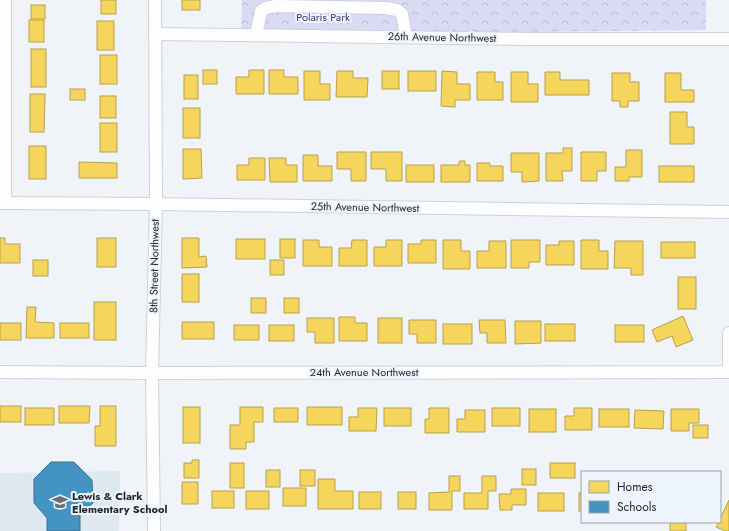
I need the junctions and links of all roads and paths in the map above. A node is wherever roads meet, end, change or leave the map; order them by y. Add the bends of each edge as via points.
1 (5, 0) edge
2 (155, 0) edge
3 (155, 34) junction
4 (256, 35) junction
5 (406, 37) junction
6 (729, 39) edge
7 (2, 77) edge
8 (2, 203) edge
9 (156, 204) junction
10 (729, 212) edge
11 (729, 333) edge
12 (0, 372) edge
13 (729, 372) edge
14 (152, 373) junction
15 (154, 531) edge

1 - 7 street
2 - 3 street, 8th Street Northwest
3 - 4 street, 26th Avenue Northwest
3 - 9 street, 8th Street Northwest
4 - 5 street, 26th Avenue Northwest
4 - 5 street via 262,11 276,6 397,10 402,14
5 - 6 street, 26th Avenue Northwest
7 - 8 street
8 - 9 street, 25th Avenue Northwest
9 - 10 street, 25th Avenue Northwest
9 - 14 street, 8th Street Northwest
11 - 13 street
12 - 14 street, 24th Avenue Northwest
13 - 14 street, 24th Avenue Northwest
14 - 15 street, 8th Street Northwest

